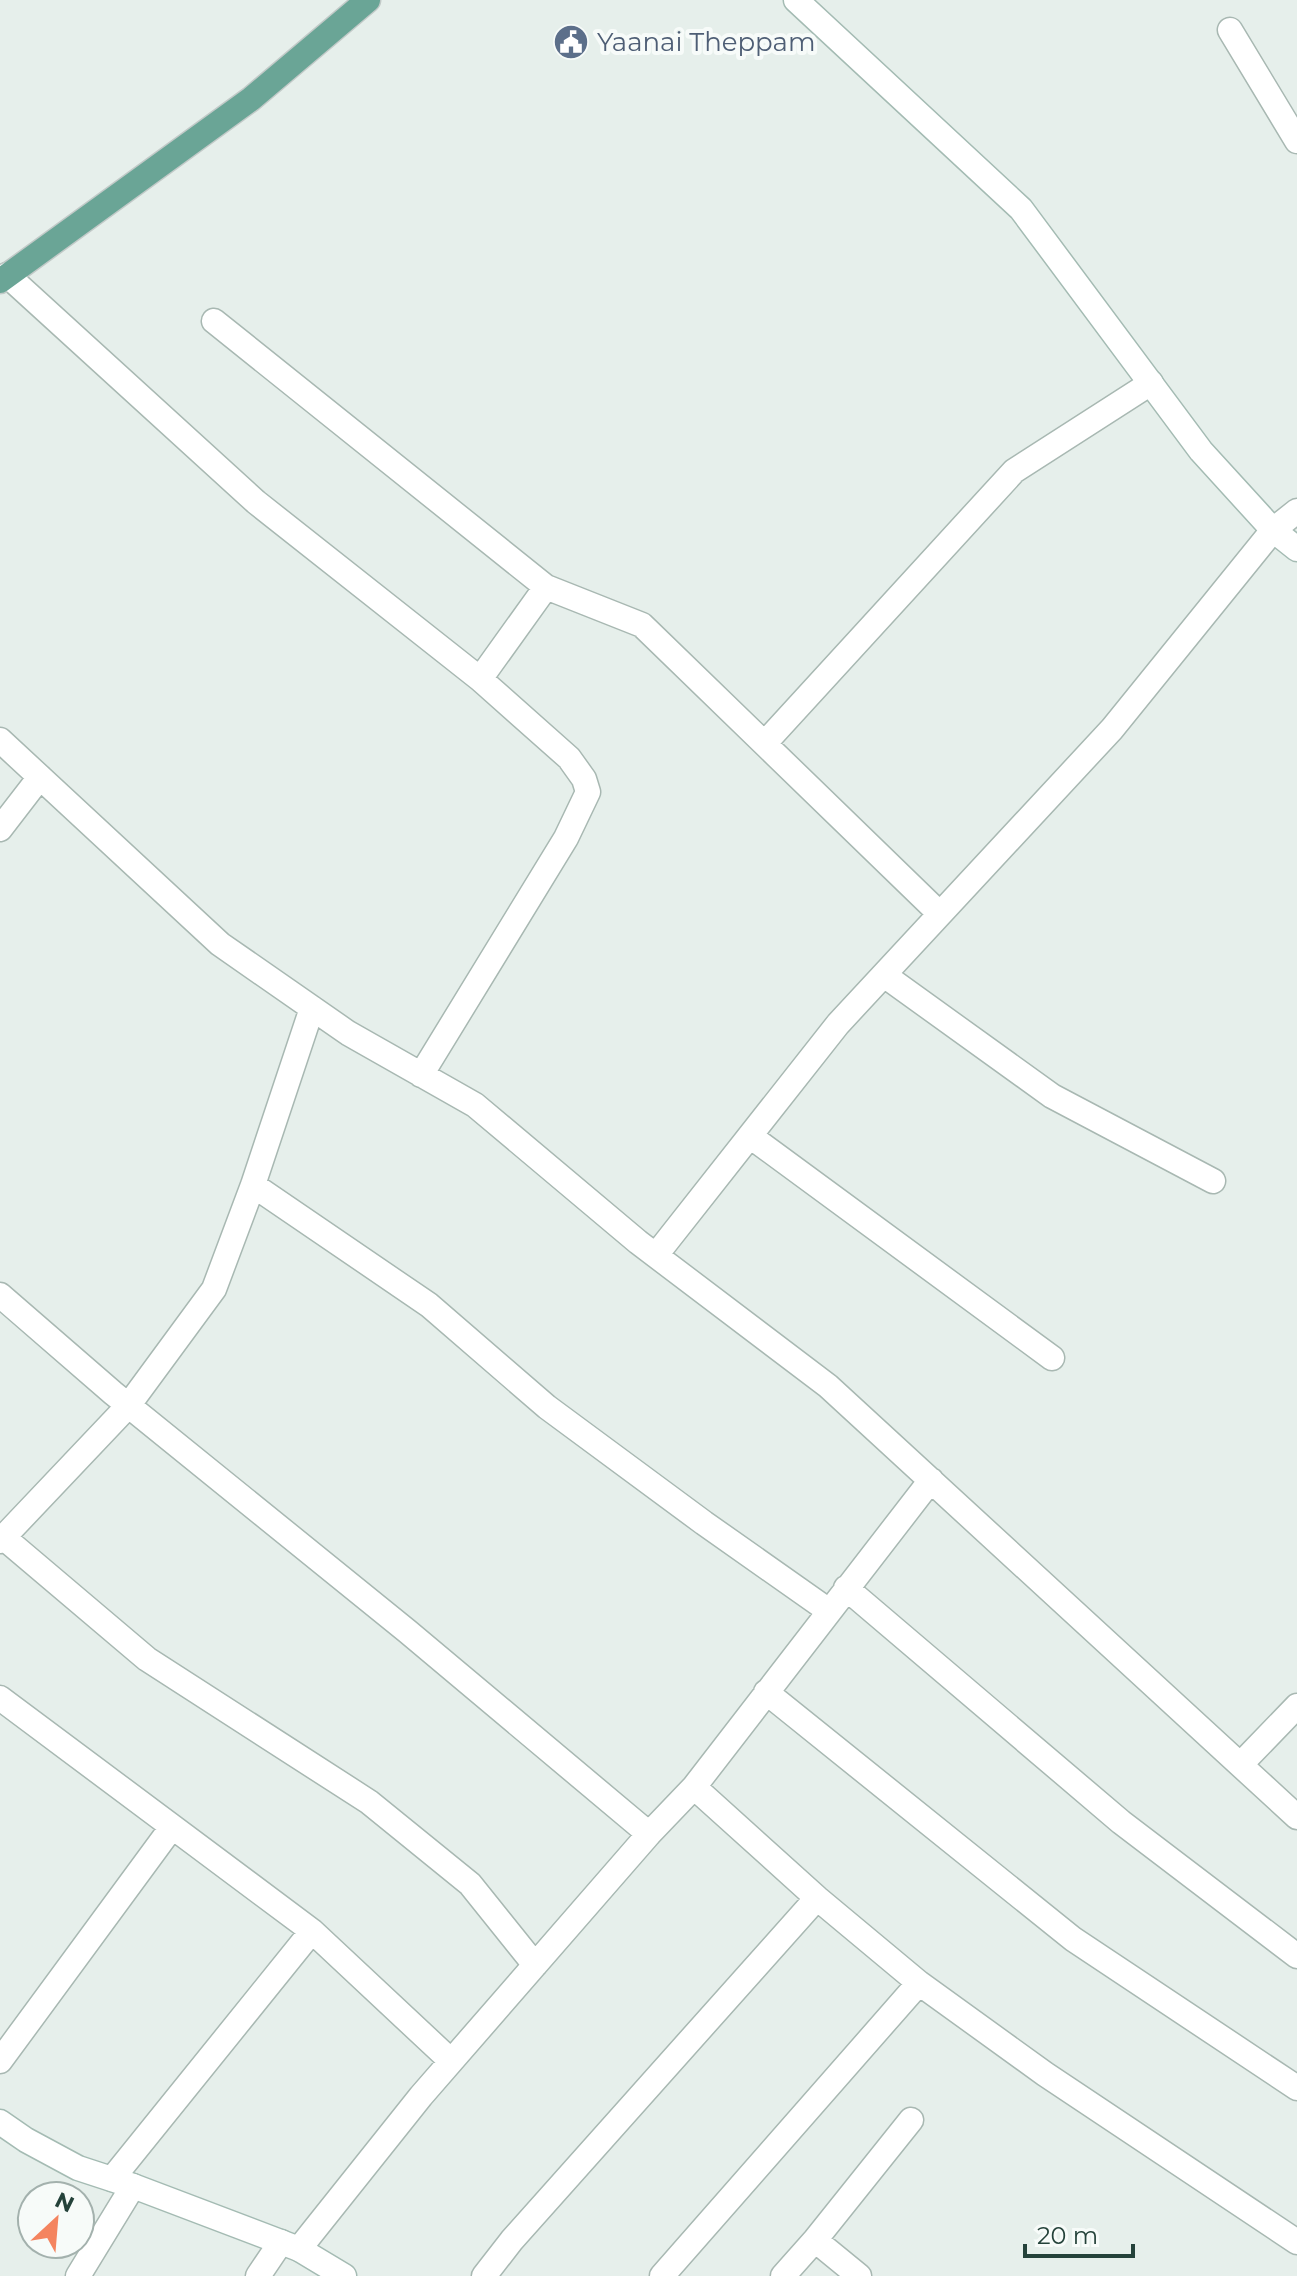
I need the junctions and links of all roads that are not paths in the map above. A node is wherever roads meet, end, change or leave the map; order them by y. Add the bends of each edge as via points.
1 (368, 0) edge
2 (796, 0) edge
3 (1230, 30) dead end
4 (1297, 141) edge
5 (4, 278) edge
6 (214, 321) dead end
7 (1151, 383) junction
8 (1297, 511) edge
9 (1273, 530) junction
10 (1297, 549) edge
11 (546, 587) junction
12 (480, 679) junction
13 (0, 740) edge
14 (765, 743) junction
15 (40, 777) junction
16 (0, 829) edge
17 (940, 914) junction
18 (884, 975) junction
19 (312, 1008) junction
20 (421, 1075) junction
21 (750, 1136) junction
22 (1213, 1181) dead end
23 (253, 1185) junction
24 (656, 1255) junction
25 (0, 1295) edge
26 (1052, 1358) dead end
27 (128, 1406) junction
28 (931, 1480) junction
29 (2, 1539) edge
30 (846, 1588) junction
31 (829, 1611) junction
32 (766, 1692) junction
33 (0, 1698) edge
34 (1297, 1706) edge
35 (1241, 1764) junction
36 (694, 1787) junction
37 (1297, 1817) edge
38 (172, 1827) junction
39 (649, 1834) junction
40 (817, 1898) junction
41 (312, 1931) junction
42 (1297, 1956) edge
43 (535, 1965) junction
44 (919, 1983) junction
45 (0, 2061) edge
46 (451, 2061) junction
47 (1297, 2088) edge
48 (911, 2120) dead end
49 (0, 2122) edge
50 (122, 2182) junction
51 (815, 2240) junction
52 (1297, 2242) edge
53 (290, 2246) junction
54 (78, 2276) edge
55 (258, 2276) edge
56 (344, 2276) edge
57 (484, 2276) edge
58 (662, 2276) edge
59 (783, 2276) edge
60 (859, 2276) edge

1 - 5 main road via 251,99
2 - 7 street via 1021,209
3 - 4 street
5 - 12 street via 256,502
6 - 11 street
7 - 9 street via 1201,451
7 - 14 street via 1014,471
8 - 9 street
9 - 10 street
9 - 17 street via 1112,729
11 - 12 street
11 - 14 street via 642,625
12 - 20 street via 569,758 588,792 566,838
13 - 15 street
14 - 17 street
15 - 16 street
15 - 19 street via 220,944
17 - 18 street
18 - 21 street via 838,1024
18 - 22 street via 1052,1096
19 - 20 street
19 - 23 street
20 - 24 street via 475,1105
21 - 24 street
21 - 26 street
23 - 27 street via 214,1289
23 - 31 street via 429,1305 547,1407
24 - 28 street via 828,1386
25 - 27 street
27 - 29 street
27 - 39 street
28 - 30 street
28 - 35 street
29 - 43 street via 147,1659 392,1820 470,1884
30 - 31 street
30 - 42 street via 1121,1822
31 - 32 street
32 - 36 street
32 - 47 street via 1073,1939
33 - 38 street
34 - 35 street
35 - 37 street
36 - 39 street
36 - 40 street
38 - 41 street
38 - 45 street
39 - 43 street
40 - 44 street
40 - 57 street
41 - 46 street
41 - 50 street
43 - 46 street
44 - 52 street
44 - 58 street
46 - 53 street
48 - 51 street
49 - 50 street via 78,2168
50 - 53 street
50 - 54 street
51 - 59 street
51 - 60 street
53 - 55 street
53 - 56 street

